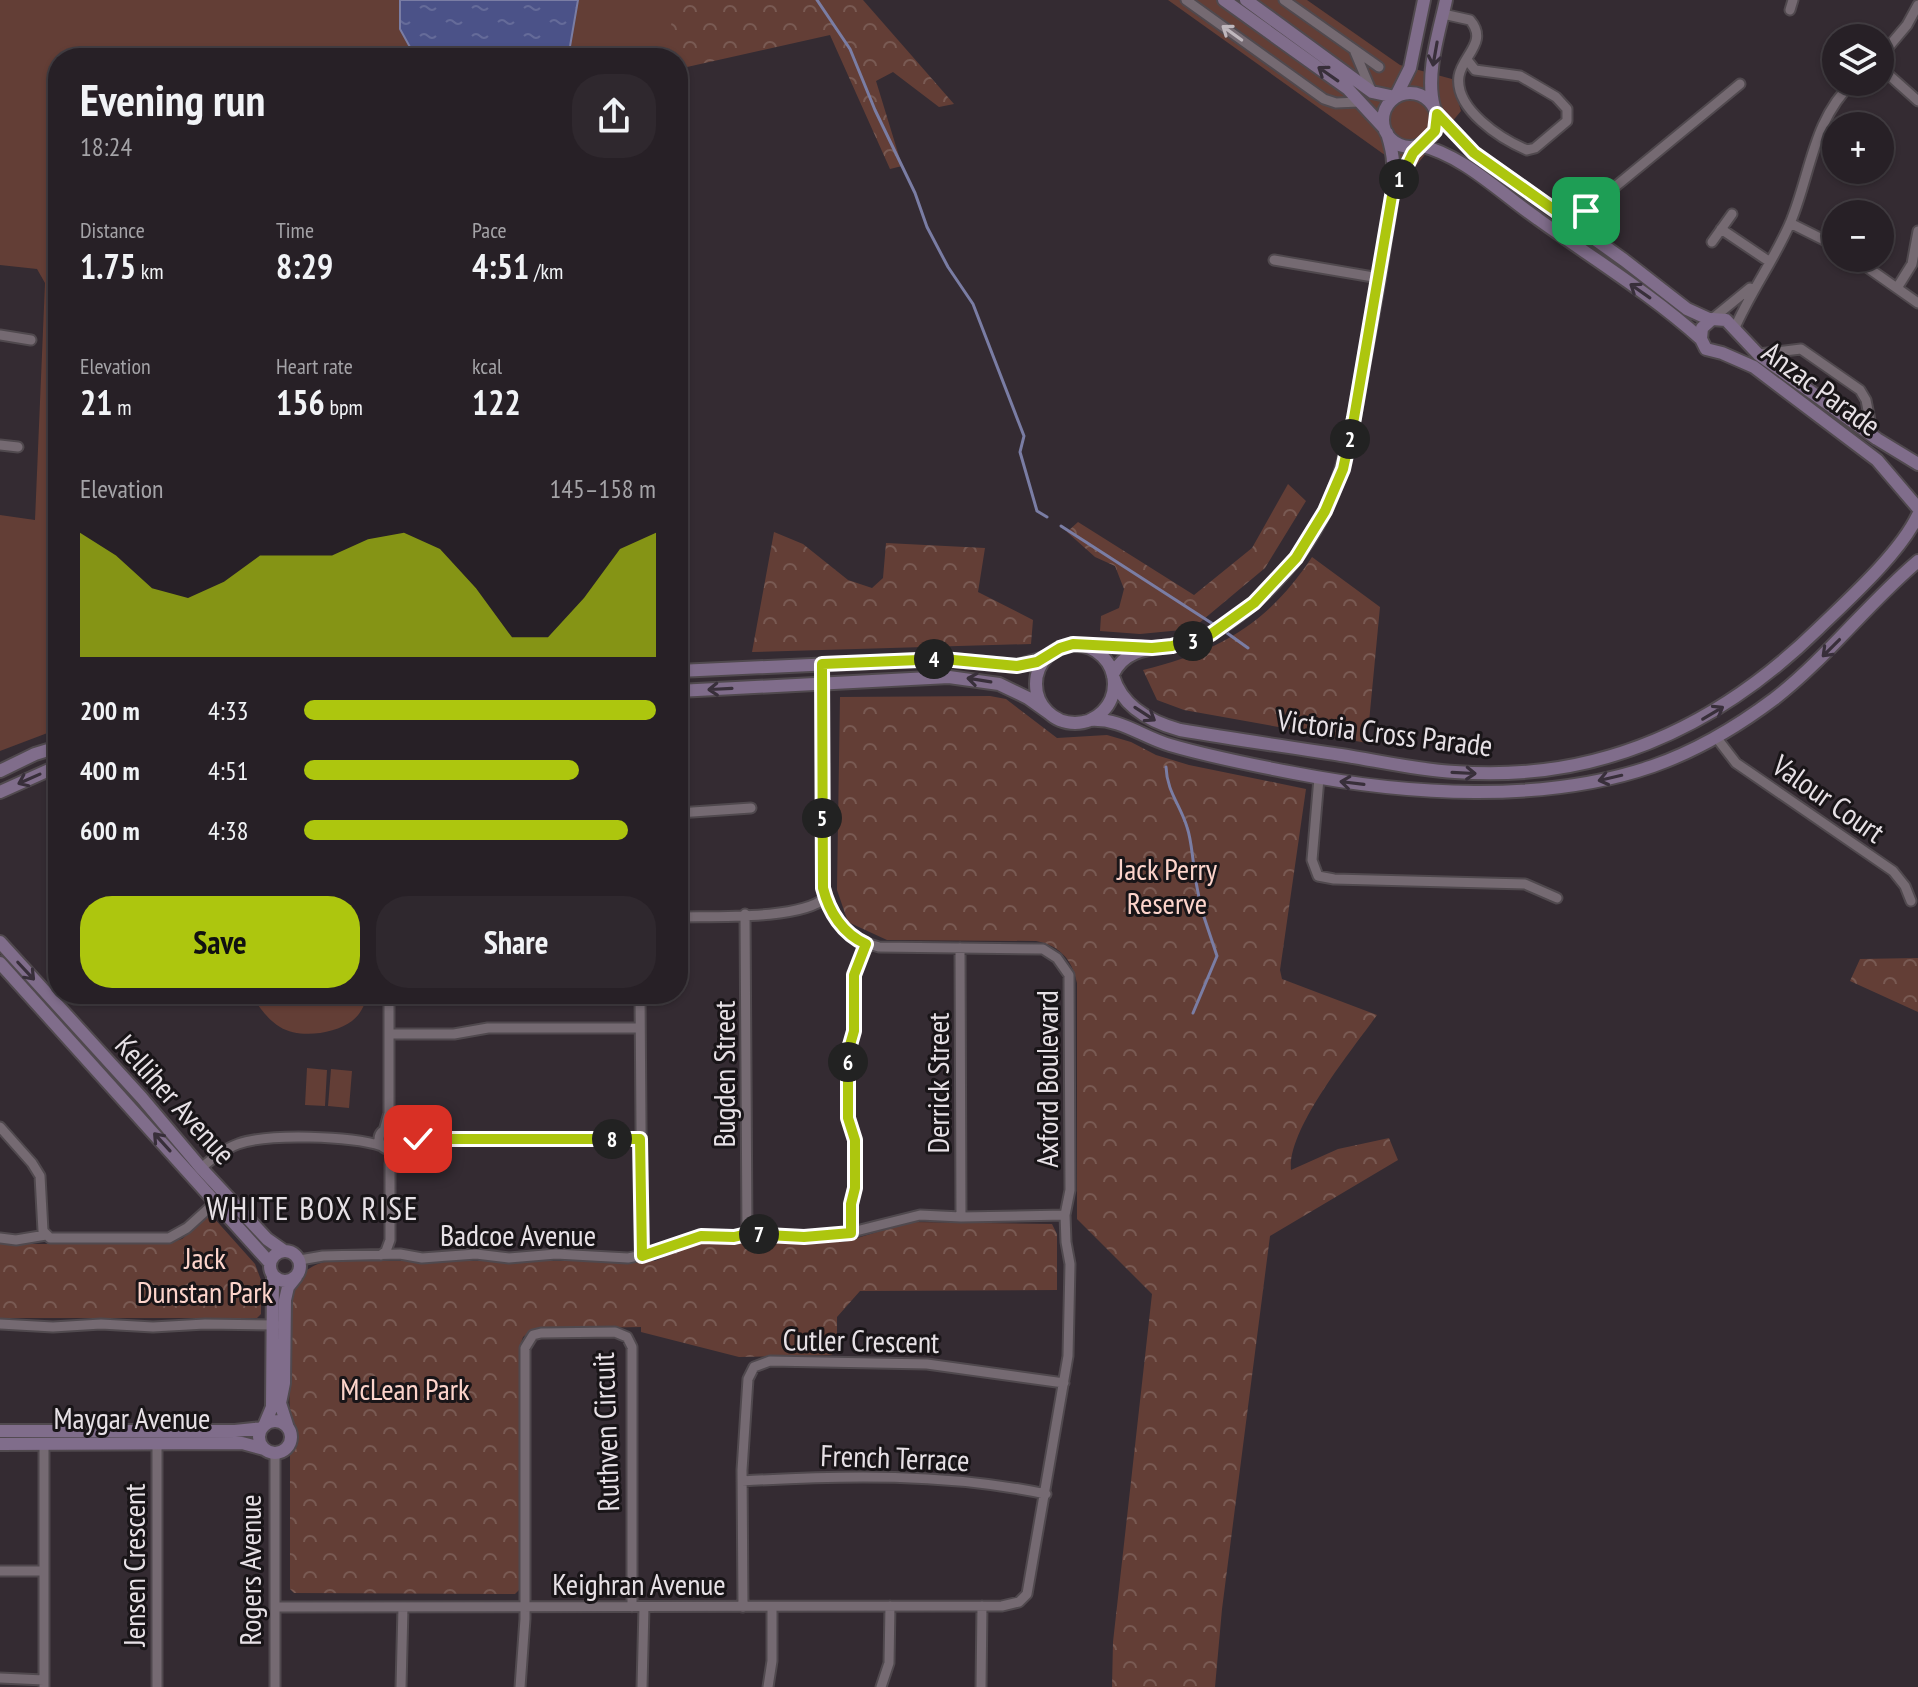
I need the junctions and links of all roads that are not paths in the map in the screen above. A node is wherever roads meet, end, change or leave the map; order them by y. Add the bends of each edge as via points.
1 (1186, 0) edge
2 (1224, 0) edge
3 (1246, 0) edge
4 (1284, 0) edge
5 (1424, 0) edge
6 (1446, 0) edge
7 (1918, 5) edge
8 (1443, 14) junction
9 (1894, 40) edge
10 (1353, 49) junction
11 (1468, 61) junction
12 (1379, 67) dead end
13 (1894, 80) edge
14 (1740, 84) dead end
15 (1374, 93) junction
16 (1395, 96) junction
17 (1842, 96) edge
18 (1918, 101) edge
19 (1362, 103) junction
20 (1436, 111) junction
21 (1385, 131) junction
22 (1418, 146) junction
23 (1392, 196) junction
24 (1593, 205) junction
25 (1732, 214) dead end
26 (1563, 216) junction
27 (1790, 223) junction
28 (1721, 229) junction
29 (1918, 231) edge
30 (1588, 234) junction
31 (1822, 239) edge
32 (1712, 242) dead end
33 (1274, 260) dead end
34 (1770, 262) junction
35 (1874, 272) edge
36 (1379, 278) junction
37 (1758, 280) junction
38 (1897, 288) junction
39 (1918, 303) edge
40 (1712, 319) junction
41 (1734, 331) junction
42 (0, 335) edge
43 (1701, 339) junction
44 (31, 340) dead end
45 (1722, 353) junction
46 (1758, 354) junction
47 (1873, 436) junction
48 (0, 445) edge
49 (18, 447) dead end
50 (1918, 464) edge
51 (1918, 508) edge
52 (1918, 515) edge
53 (1918, 561) edge
54 (1879, 598) junction
55 (1841, 605) junction
56 (1859, 619) junction
57 (1825, 622) junction
58 (1088, 646) junction
59 (1152, 648) junction
60 (1047, 657) junction
61 (822, 664) junction
62 (688, 671) edge
63 (1113, 675) junction
64 (823, 684) junction
65 (1754, 685) junction
66 (688, 690) edge
67 (1767, 704) junction
68 (1049, 713) junction
69 (1090, 720) junction
70 (1716, 737) junction
71 (48, 750) edge
72 (48, 770) edge
73 (0, 771) edge
74 (1319, 778) junction
75 (0, 792) edge
76 (751, 808) dead end
77 (688, 812) edge
78 (825, 898) junction
79 (1557, 898) dead end
80 (1911, 901) dead end
81 (745, 914) junction
82 (688, 917) edge
83 (0, 942) edge
84 (866, 944) junction
85 (960, 948) junction
86 (0, 963) edge
87 (48, 989) edge
88 (48, 1004) edge
89 (62, 1004) edge
90 (389, 1004) edge
91 (640, 1004) edge
92 (42, 1009) junction
93 (640, 1028) junction
94 (389, 1034) junction
95 (0, 1127) edge
96 (389, 1132) junction
97 (358, 1139) junction
98 (418, 1139) junction
99 (640, 1139) junction
100 (397, 1146) junction
101 (383, 1147) junction
102 (390, 1164) junction
103 (201, 1168) junction
104 (220, 1197) junction
105 (1065, 1215) junction
106 (961, 1217) junction
107 (851, 1233) junction
108 (747, 1234) junction
109 (46, 1235) junction
110 (0, 1238) edge
111 (284, 1251) junction
112 (379, 1256) junction
113 (642, 1256) junction
114 (300, 1260) junction
115 (272, 1269) junction
116 (296, 1277) junction
117 (0, 1324) edge
118 (278, 1326) junction
119 (1064, 1383) junction
120 (263, 1427) junction
121 (288, 1428) junction
122 (0, 1431) edge
123 (44, 1437) junction
124 (157, 1437) junction
125 (0, 1444) edge
126 (269, 1451) junction
127 (742, 1481) junction
128 (1046, 1494) junction
129 (0, 1571) edge
130 (44, 1571) junction
131 (890, 1606) junction
132 (982, 1606) junction
133 (1002, 1606) joint
134 (275, 1607) junction
135 (403, 1607) junction
136 (525, 1607) junction
137 (632, 1607) junction
138 (644, 1607) junction
139 (743, 1607) junction
140 (772, 1607) junction
141 (0, 1678) edge
142 (44, 1683) edge
143 (157, 1687) edge
144 (275, 1687) edge
145 (401, 1687) edge
146 (520, 1687) edge
147 (642, 1687) edge
148 (768, 1687) edge
149 (881, 1687) edge
150 (981, 1687) edge

19 -> 1 street via 1324,99
19 -> 2 main road
3 - 15 main road
4 - 10 street
5 - 16 main road via 1410,68
6 - 8 main road
7 - 9 street
8 - 11 street via 1474,24 1476,46
8 -> 20 main road via 1433,69
10 - 12 street
10 - 15 street
11 - 11 street via 1459,77 1464,104 1522,149 1535,148 1567,121 1567,109 1556,97 1520,76 1475,70
13 - 18 street
14 - 24 street
15 - 16 main road
16 - 20 main road via 1419,94
16 - 21 main road via 1385,110
17 - 27 street via 1825,118
19 - 21 main road
20 - 22 main road via 1435,131
20 - 26 main road via 1474,153
21 - 22 main road via 1399,145
21 - 23 main road via 1393,162
22 - 23 main road
43 -> 22 main road via 1457,159
23 - 36 main road
24 - 26 street
24 - 30 street via 1586,216
25 - 28 street
26 - 30 main road
27 - 31 street
27 - 34 street
28 - 32 street
28 - 34 street
29 - 38 street via 1912,264
30 - 40 main road via 1687,309
33 - 36 street
34 - 37 street
35 - 38 street
36 - 59 main road via 1343,469 1315,528 1287,570 1232,620 1193,641
37 - 40 street
37 - 41 street
38 - 39 street
40 - 41 main road via 1726,320
40 - 43 main road via 1702,328
41 - 45 main road via 1733,345
41 - 46 main road, Anzac Parade
42 - 44 street
43 - 45 main road via 1708,351
45 - 51 main road, Anzac Parade via 1754,367 1877,460
46 - 47 main road, Anzac Parade
46 - 47 street via 1801,349 1860,390
47 - 50 main road, Anzac Parade
48 - 49 street
52 - 55 main road, Victoria Cross Parade via 1901,542
53 - 54 main road, Victoria Cross Parade
54 - 55 main road
54 - 56 main road, Victoria Cross Parade
55 - 57 main road, Victoria Cross Parade
56 - 57 main road
56 -> 67 main road, Victoria Cross Parade
57 - 65 main road, Victoria Cross Parade
58 - 59 main road
58 - 60 main road via 1065,646
58 - 63 main road via 1102,655
59 - 63 main road via 1124,657
60 - 61 main road via 1017,666 943,659
60 - 68 main road via 1037,685
61 - 62 main road
61 - 64 main road
63 -> 65 main road, Victoria Cross Parade via 1120,693 1136,709 1180,730 1453,772 1503,774 1555,769 1653,743
63 - 69 main road via 1109,702
64 -> 66 main road
68 -> 64 main road via 1012,690 977,679
64 - 78 street
65 - 67 main road
67 - 70 main road, Victoria Cross Parade
68 - 69 main road via 1070,722
69 - 74 main road, Victoria Cross Parade via 1118,722 1152,739
70 -> 74 main road, Victoria Cross Parade via 1654,766 1559,787 1453,790
70 - 80 street, Valour Court via 1736,763 1893,871
71 - 73 main road
72 -> 75 main road
74 - 79 street via 1312,860 1318,876 1525,884
76 - 77 street
78 - 81 street via 791,912
78 - 84 street via 844,928
81 - 82 street
81 - 108 street, Bugden Street
83 -> 87 main road, Kelliher Avenue
84 - 85 street, Axford Boulevard
84 - 107 street via 854,975 854,1031 848,1052 848,1118 855,1140
85 - 105 street, Axford Boulevard via 1043,949 1069,975 1070,1190
85 - 106 street, Derrick Street
86 - 92 main road, Kelliher Avenue
88 - 92 street
89 - 103 main road, Kelliher Avenue
90 - 94 street
91 - 93 street
104 -> 92 main road, Kelliher Avenue
93 - 94 street
93 - 99 street
94 - 96 street
95 - 109 street via 40,1176
96 - 97 street
96 - 98 street
96 - 100 street
96 - 101 street via 379,1140
97 - 101 street
97 - 103 street via 256,1139 228,1147
98 - 99 street
98 - 100 street
99 - 113 street
100 - 101 street
100 - 102 street
101 - 102 street
102 - 112 street via 390,1240
103 - 104 main road, Kelliher Avenue
104 - 109 street via 187,1228 165,1239
104 - 111 main road, Kelliher Avenue
104 - 115 main road, Kelliher Avenue
105 - 106 street, Badcoe Avenue
105 - 119 street, Axford Boulevard via 1070,1264
106 - 107 street, Badcoe Avenue via 910,1216
107 - 108 street, Badcoe Avenue
108 - 113 street, Badcoe Avenue via 701,1236
109 - 110 street
111 - 114 main road
111 - 115 main road via 275,1254
112 - 113 street, Badcoe Avenue
112 - 114 street, Badcoe Avenue
114 - 116 main road
115 - 116 main road via 286,1281
115 - 118 main road, Rogers Avenue
116 - 118 main road, Rogers Avenue via 288,1287
117 - 118 street
118 - 120 main road, Rogers Avenue via 272,1407
118 - 121 main road, Rogers Avenue via 284,1383 280,1403
119 - 127 street, Cutler Crescent via 927,1364 761,1363 748,1379
119 - 128 street, Axford Boulevard
120 - 121 main road via 274,1422
120 - 124 main road, Maygar Avenue
120 - 126 main road, Rogers Avenue via 259,1441
121 - 126 main road, Rogers Avenue via 290,1442 284,1450
122 - 123 main road, Maygar Avenue
123 - 124 main road, Maygar Avenue
123 - 125 main road, Maygar Avenue
123 - 130 street
124 - 126 main road, Maygar Avenue via 242,1443
124 - 143 street, Jensen Crescent
126 - 134 street, Rogers Avenue
127 - 128 street, French Terrace via 919,1478
127 - 139 street, Cutler Crescent
128 - 133 street, Axford Boulevard via 1030,1589 1019,1602
129 - 130 street
130 - 142 street
131 - 132 street, Keighran Avenue
131 - 140 street, Keighran Avenue
131 - 149 street via 889,1663
132 - 133 street, Keighran Avenue
132 - 150 street
134 - 135 street, Keighran Avenue
134 - 144 street, Rogers Avenue
135 - 136 street, Keighran Avenue
135 - 145 street
136 - 137 street, Keighran Avenue
136 - 137 street, Ruthven Circuit via 525,1348 533,1335 541,1333 604,1332 622,1334 632,1347
136 - 146 street, Ruthven Circuit
137 - 138 street, Keighran Avenue
138 - 139 street, Keighran Avenue
138 - 147 street
139 - 140 street, Keighran Avenue
140 - 148 street
141 - 142 street

